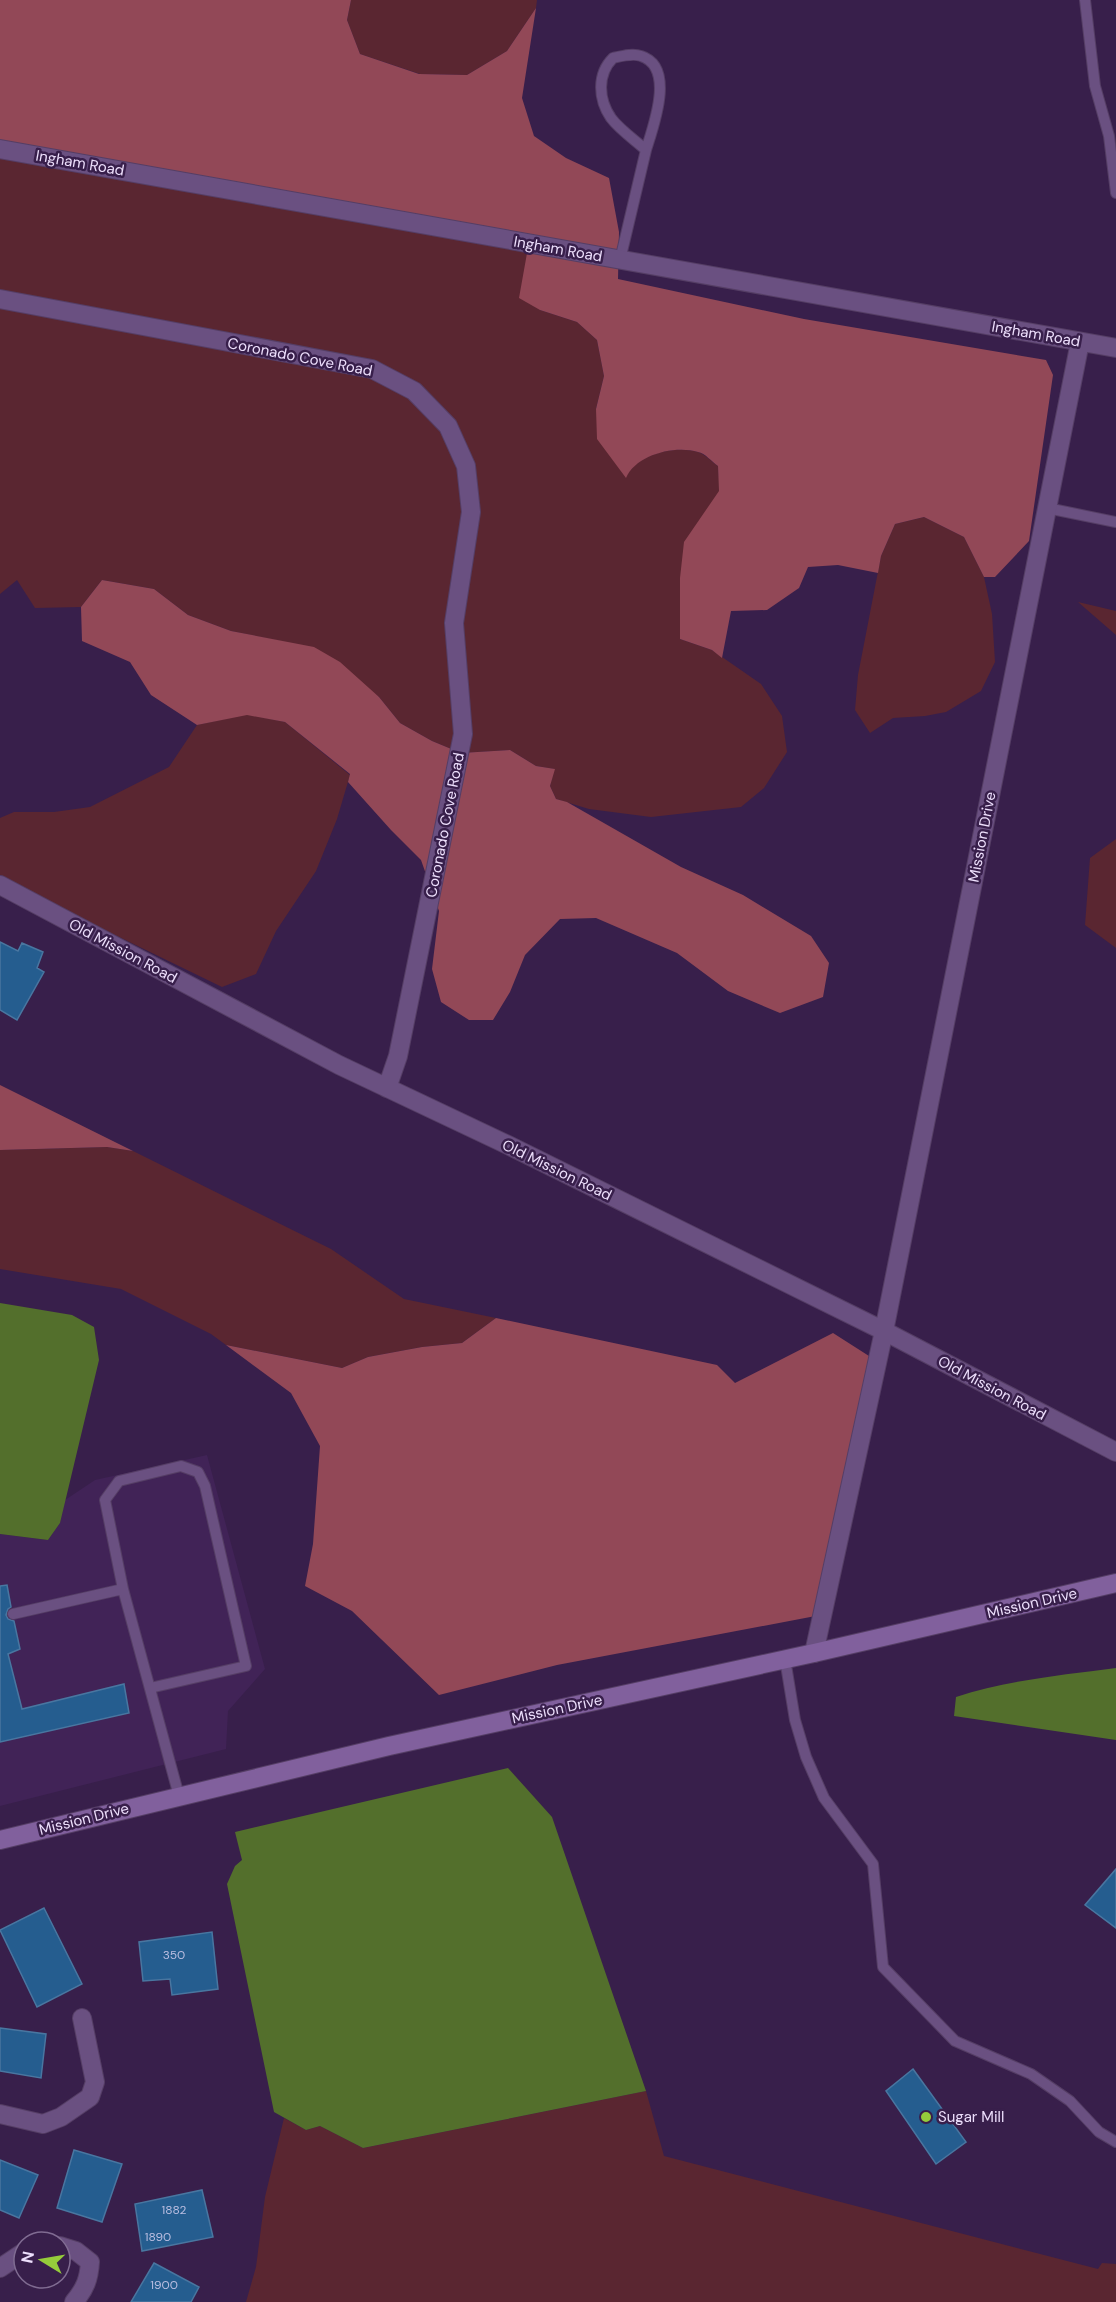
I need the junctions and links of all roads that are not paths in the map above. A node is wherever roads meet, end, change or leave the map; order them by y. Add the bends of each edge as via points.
1 (1085, 0) edge
2 (0, 149) edge
3 (646, 150) junction
4 (1116, 193) edge
5 (620, 260) junction
6 (0, 299) edge
7 (1080, 342) junction
8 (1116, 348) edge
9 (1047, 508) junction
10 (1116, 522) edge
11 (0, 885) edge
12 (387, 1088) junction
13 (884, 1331) junction
14 (1116, 1452) edge
15 (1116, 1583) edge
16 (123, 1589) junction
17 (13, 1614) dead end
18 (814, 1653) junction
19 (785, 1659) junction
20 (150, 1688) junction
21 (179, 1796) junction
22 (0, 1840) edge
23 (82, 2018) dead end
24 (0, 2114) edge
25 (1116, 2142) edge
26 (72, 2250) edge
27 (74, 2302) edge

1 - 4 lane via 1095,86 1109,136
2 - 5 street, Ingham Road
3 - 3 lane via 612,119 604,106 602,73 613,58 641,56 656,70 661,98
3 - 5 lane
5 - 7 street, Ingham Road
6 - 12 street, Coronado Cove Road via 372,369 414,391 448,426 466,466 471,512 454,623 463,734 398,1056
7 - 8 street, Ingham Road
7 - 9 street, Mission Drive
9 - 10 lane
9 - 13 street, Mission Drive
11 - 12 street, Old Mission Road
12 - 13 street, Old Mission Road
13 - 14 street, Old Mission Road
13 - 18 street, Mission Drive
15 - 18 street, Mission Drive
16 - 17 lane
16 - 20 lane
16 - 20 lane via 105,1500 119,1480 181,1466 198,1472 205,1486 246,1666
18 - 19 street, Mission Drive
19 - 21 street, Mission Drive
19 - 25 lane via 795,1720 806,1757 824,1798 873,1864 883,1967 955,2041 1031,2074 1070,2101 1099,2132
20 - 21 lane
21 - 22 street, Mission Drive
23 - 24 street via 95,2082 90,2097 43,2124
26 - 27 street via 90,2262 90,2278

